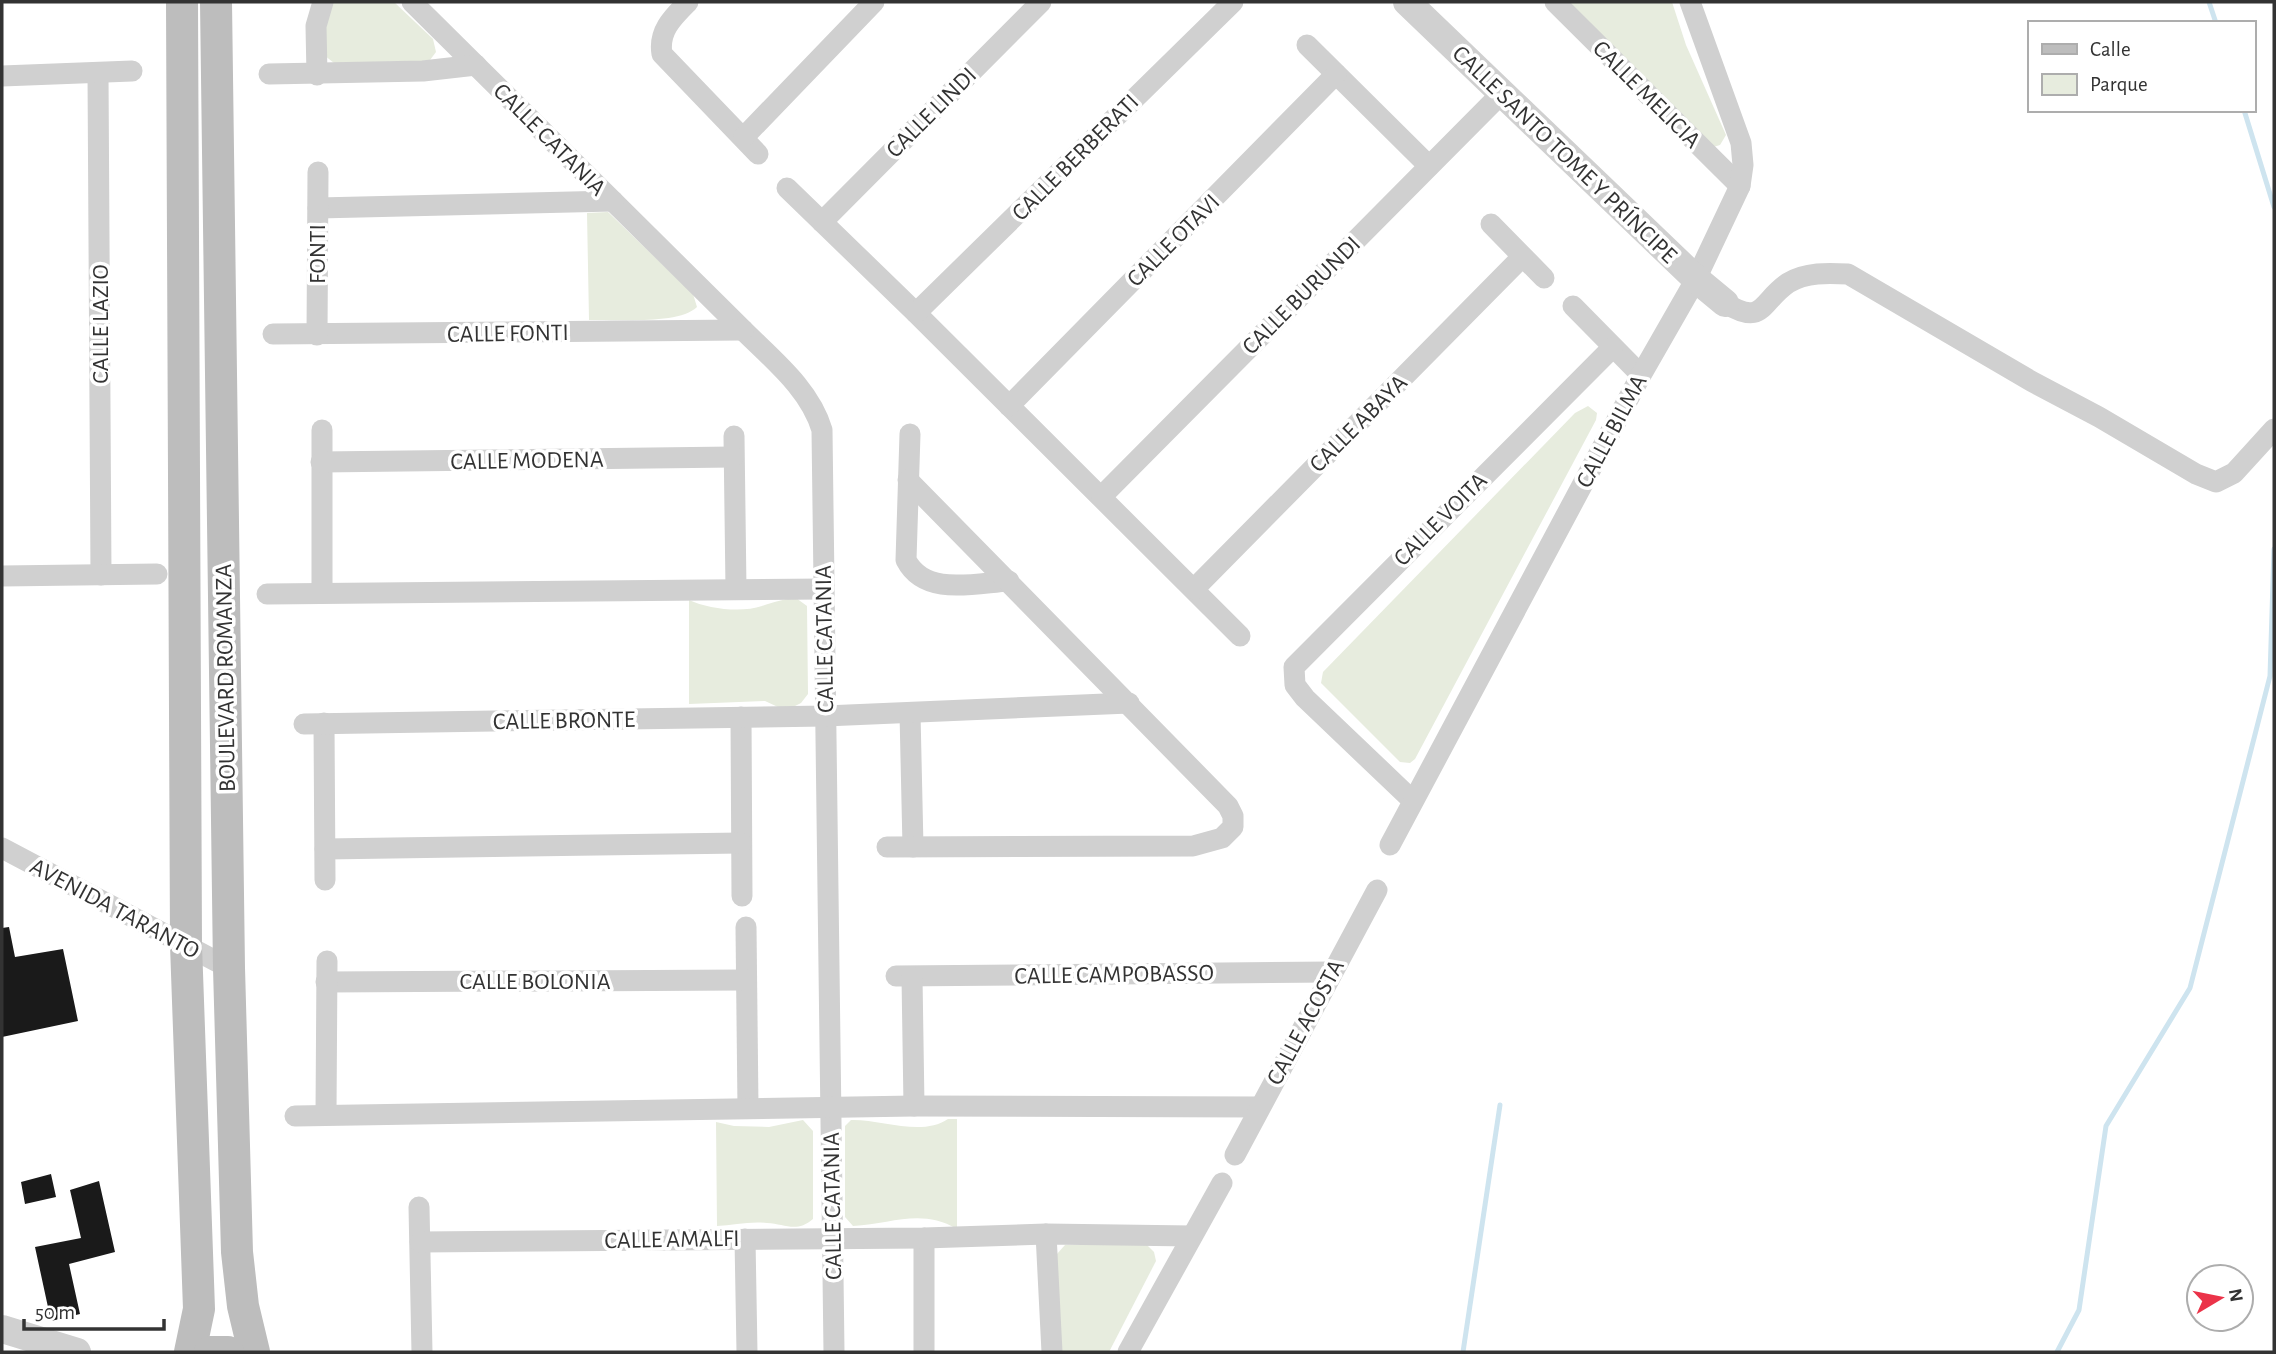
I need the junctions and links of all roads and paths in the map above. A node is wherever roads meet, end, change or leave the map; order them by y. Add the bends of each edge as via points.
1 (182, 2) edge
2 (216, 2) edge
3 (323, 2) edge
4 (412, 2) edge
5 (688, 2) edge
6 (874, 2) edge
7 (1041, 2) edge
8 (1233, 2) edge
9 (1407, 2) edge
10 (1555, 2) edge
11 (1690, 2) edge
12 (1307, 45) dead end
13 (476, 65) junction
14 (132, 71) dead end
15 (98, 73) junction
16 (270, 74) dead end
17 (1336, 74) junction
18 (317, 75) junction
19 (2, 76) edge
20 (1501, 94) junction
21 (744, 137) junction
22 (758, 154) dead end
23 (1429, 166) junction
24 (318, 172) dead end
25 (1740, 186) junction
26 (786, 188) dead end
27 (612, 201) junction
28 (318, 208) junction
29 (822, 222) junction
30 (1491, 224) dead end
31 (1522, 257) junction
32 (1544, 278) dead end
33 (1696, 279) junction
34 (1726, 303) joint
35 (1573, 306) dead end
36 (916, 313) junction
37 (743, 330) junction
38 (273, 334) dead end
39 (317, 335) junction
40 (1612, 348) junction
41 (1641, 375) junction
42 (1009, 406) junction
43 (2274, 429) edge
44 (321, 430) dead end
45 (910, 433) dead end
46 (734, 436) dead end
47 (733, 457) junction
48 (321, 462) junction
49 (908, 480) junction
50 (1102, 496) junction
51 (157, 574) dead end
52 (102, 575) junction
53 (2, 576) edge
54 (1009, 581) junction
55 (736, 589) junction
56 (824, 589) junction
57 (1194, 589) junction
58 (322, 592) junction
59 (267, 594) dead end
60 (1240, 636) dead end
61 (1129, 703) junction
62 (910, 713) junction
63 (825, 716) junction
64 (741, 717) junction
65 (1413, 801) junction
66 (741, 843) junction
67 (1390, 845) dead end
68 (887, 847) dead end
69 (913, 847) junction
70 (2, 848) edge
71 (325, 849) junction
72 (325, 880) dead end
73 (1377, 890) dead end
74 (742, 896) dead end
75 (746, 927) dead end
76 (186, 945) junction
77 (229, 968) junction
78 (1332, 972) junction
79 (745, 980) junction
80 (914, 1107) junction
81 (1259, 1107) junction
82 (748, 1108) junction
83 (831, 1109) junction
84 (326, 1114) junction
85 (295, 1116) dead end
86 (1236, 1155) dead end
87 (1222, 1183) dead end
88 (419, 1207) dead end
89 (1046, 1234) junction
90 (1192, 1236) junction
91 (832, 1237) junction
92 (924, 1238) junction
93 (745, 1239) junction
94 (420, 1242) junction
95 (2, 1329) edge
96 (77, 1352) edge
97 (190, 1352) edge
98 (210, 1352) edge
99 (228, 1352) edge
100 (254, 1352) edge
101 (422, 1352) edge
102 (747, 1352) edge
103 (834, 1352) edge
104 (924, 1352) edge
105 (1052, 1352) edge
106 (1128, 1352) edge

1 - 76 main road, BOULEVARD ROMANZA
2 - 77 main road, BOULEVARD ROMANZA
3 - 18 street via 316,26
4 - 13 street, CALLE CATANIA
5 - 21 street via 664,31 662,54
6 - 21 street
7 - 29 street, CALLE LINDI
8 - 36 street, CALLE BERBERATI
9 - 20 street, CALLE SANTO TOME Y PRÍNCIPE
10 - 25 street, CALLE MELICIA
11 - 25 street, CALLE BILMA via 1739,133
12 - 17 street
13 - 18 street, CALLE CATANIA
13 - 27 street, CALLE CATANIA
14 - 15 street
15 - 19 street
15 - 52 street, CALLE LAZIO
16 - 18 street, CALLE CATANIA
17 - 23 street
17 - 42 street, CALLE OTAVI
20 - 23 street, CALLE BURUNDI
20 - 33 street, CALLE SANTO TOME Y PRÍNCIPE
21 - 22 street
23 - 50 street, CALLE BURUNDI
24 - 28 street, FONTI
25 - 33 street, CALLE BILMA
26 - 29 street
27 - 28 street
27 - 37 street, CALLE CATANIA
28 - 39 street, FONTI
29 - 36 street
30 - 31 street
31 - 32 street
31 - 57 street, CALLE ABAYA
33 - 34 street, CALLE SANTO TOME Y PRÍNCIPE
33 - 41 street, CALLE BILMA
34 - 43 street via 1751,314 1789,283 1826,272 1848,274 2216,482 2234,473
35 - 40 street
36 - 42 street
37 - 39 street, CALLE FONTI
37 - 56 street, CALLE CATANIA via 816,410 822,430
38 - 39 street, CALLE FONTI
40 - 41 street
40 - 65 street, CALLE VOITA via 1300,659 1292,675 1305,698
41 - 65 street, CALLE BILMA
42 - 50 street
44 - 48 street
45 - 49 street
46 - 47 street
47 - 48 street, CALLE MODENA
47 - 55 street
48 - 58 street
49 - 54 street
49 - 54 street via 906,560 910,568 939,585
50 - 57 street
51 - 52 street
52 - 53 street
54 - 61 street
55 - 56 street
55 - 58 street
56 - 63 street, CALLE CATANIA
57 - 60 street
58 - 59 street
61 - 62 street, CALLE BRONTE
61 - 69 street via 1227,806 1233,827 1222,838 1193,846
62 - 63 street, CALLE BRONTE
62 - 69 street
63 - 64 street, CALLE BRONTE
63 - 83 street, CALLE CATANIA
64 - 66 street
64 - 71 street, CALLE BRONTE via 314,723
65 - 67 street, CALLE BILMA
66 - 71 street
66 - 74 street
68 - 69 street
70 - 76 street, AVENIDA TARANTO
71 - 72 street
73 - 78 street, CALLE ACOSTA
75 - 79 street
76 - 77 street, AVENIDA TARANTO
76 - 97 main road, BOULEVARD ROMANZA via 199,1277 197,1332
77 - 100 main road, BOULEVARD ROMANZA via 237,1252
78 - 80 street, CALLE CAMPOBASSO via 904,976
78 - 81 street, CALLE ACOSTA
79 - 82 street
79 - 84 street, CALLE BOLONIA via 326,971
80 - 81 street
80 - 83 street
81 - 86 street, CALLE ACOSTA
82 - 83 street
82 - 84 street
83 - 91 street, CALLE CATANIA
84 - 85 street
87 - 90 street
88 - 94 street
89 - 90 street, CALLE AMALFI
89 - 92 street, CALLE AMALFI
89 - 105 street
90 - 106 street
91 - 92 street, CALLE AMALFI
91 - 93 street, CALLE AMALFI
91 - 103 street, CALLE CATANIA
92 - 104 street
93 - 94 street, CALLE AMALFI
93 - 102 street
94 - 101 street
95 - 96 street
98 - 99 main road

